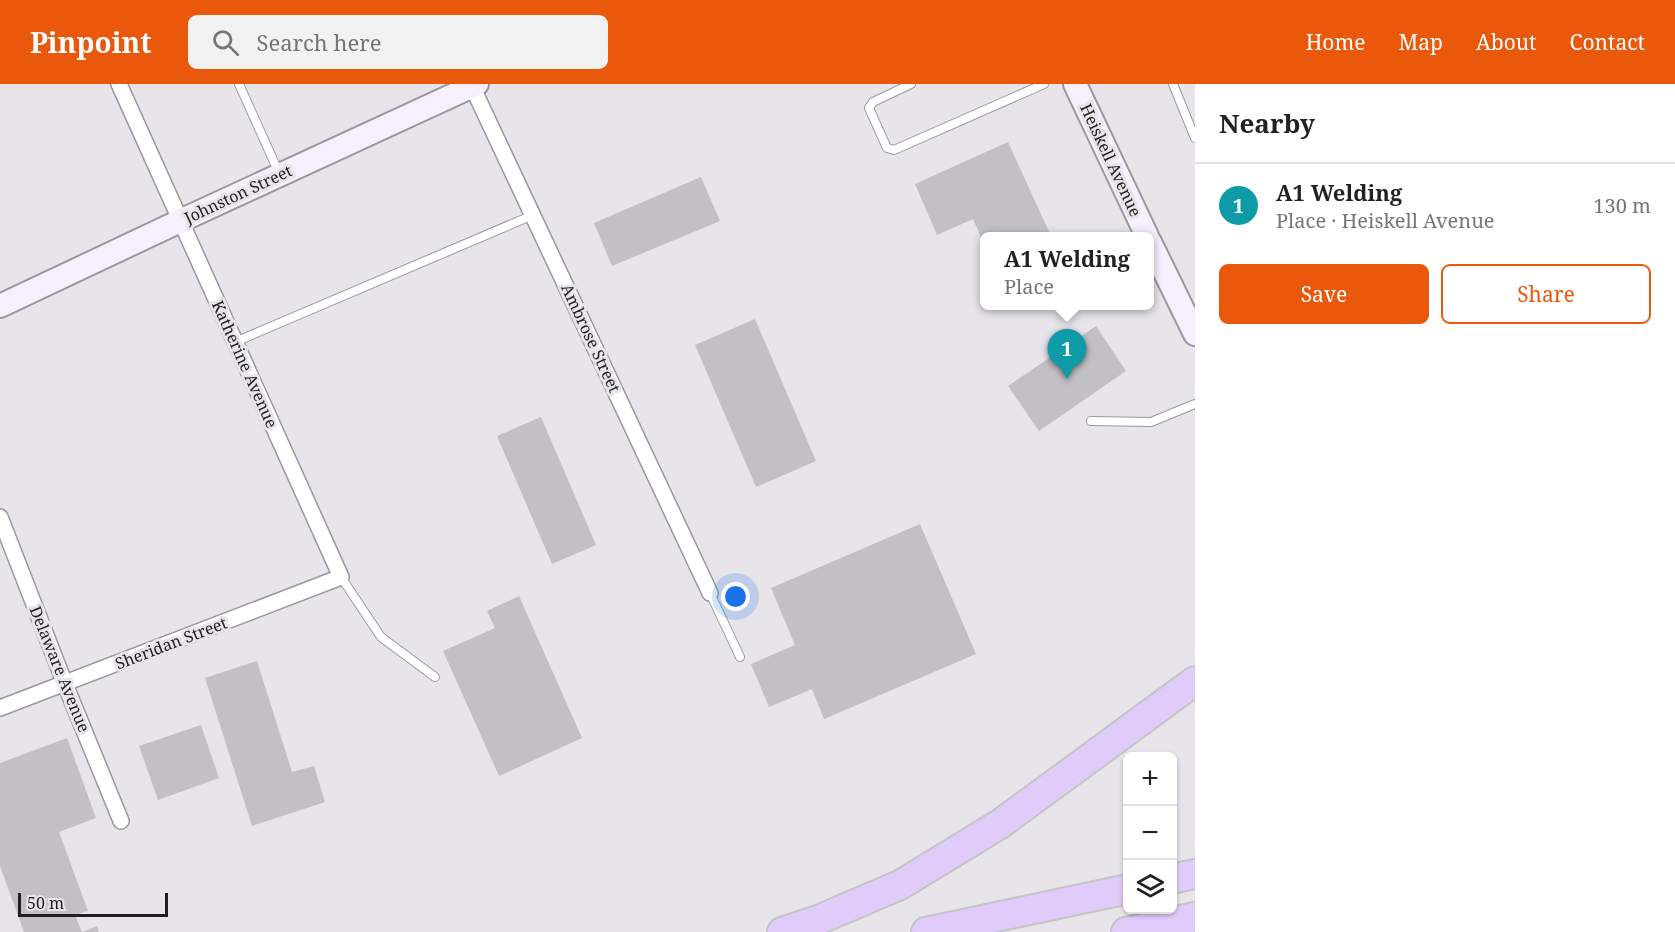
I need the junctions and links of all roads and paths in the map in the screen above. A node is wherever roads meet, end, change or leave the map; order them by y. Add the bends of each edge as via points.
1 (119, 84) edge
2 (239, 84) edge
3 (911, 84) edge
4 (1044, 84) edge
5 (1173, 84) edge
6 (474, 85) edge
7 (1078, 85) edge
8 (1195, 138) edge
9 (280, 175) junction
10 (533, 215) junction
11 (180, 221) junction
12 (1145, 232) edge
13 (1154, 250) edge
14 (1187, 301) edge
15 (0, 306) edge
16 (1195, 334) edge
17 (235, 342) junction
18 (1195, 404) edge
19 (1091, 421) dead end
20 (0, 517) edge
21 (341, 577) junction
22 (710, 593) joint
23 (740, 657) dead end
24 (435, 677) dead end
25 (1195, 681) edge
26 (65, 684) junction
27 (0, 708) edge
28 (121, 821) dead end
29 (1195, 874) edge
30 (1177, 878) edge
31 (1123, 890) edge
32 (1195, 917) edge
33 (782, 932) edge
34 (926, 932) edge
35 (1126, 932) edge

1 - 11 street, Katherine Avenue
2 - 9 lane
3 - 4 lane via 873,102 869,108 890,150
5 - 8 lane
6 - 9 street, Johnston Street
6 - 10 street, Ambrose Street
7 - 12 street, Heiskell Avenue
9 - 11 street, Johnston Street
10 - 17 lane
10 - 22 street, Ambrose Street
11 - 15 street, Johnston Street
11 - 17 street, Katherine Avenue
13 - 14 street
14 - 16 street
17 - 21 street, Katherine Avenue
18 - 19 lane via 1150,422
20 - 26 street, Delaware Avenue
21 - 24 lane, Katherine Avenue via 381,637
21 - 26 street, Sheridan Street
22 - 23 lane
25 - 33 highway via 1000,824 900,885
26 - 27 street, Sheridan Street
26 - 28 street, Delaware Avenue
29 - 30 highway
31 - 34 highway
32 - 35 highway

